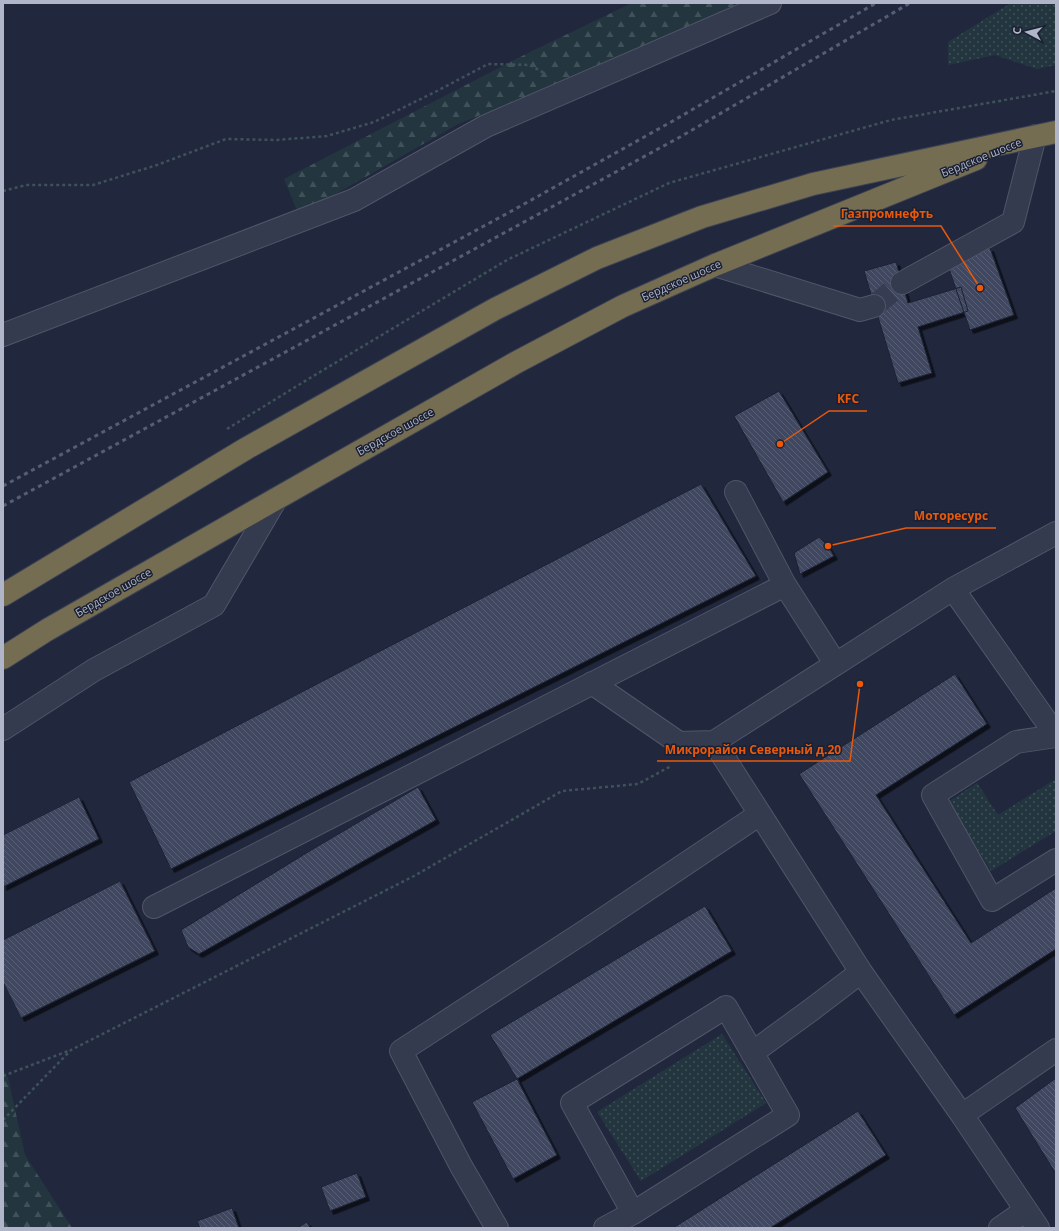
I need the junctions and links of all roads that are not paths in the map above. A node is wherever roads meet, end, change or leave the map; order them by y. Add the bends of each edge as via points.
1 (770, 3) edge
2 (1056, 132) edge
3 (1035, 136) junction
4 (715, 265) junction
5 (902, 283) tunnel mouth
6 (874, 306) tunnel mouth
7 (3, 335) edge
8 (736, 492) dead end
9 (276, 498) junction
10 (1056, 533) edge
11 (785, 586) junction
12 (953, 588) junction
13 (3, 595) edge
14 (3, 658) edge
15 (835, 663) junction
16 (592, 683) junction
17 (3, 729) edge
18 (1056, 735) edge
19 (714, 742) junction
20 (760, 814) junction
21 (1056, 860) edge
22 (154, 907) dead end
23 (861, 972) junction
24 (1056, 1050) edge
25 (752, 1052) junction
26 (962, 1115) junction
27 (1026, 1210) junction
28 (633, 1214) junction
29 (497, 1228) edge
30 (605, 1228) edge
31 (1000, 1228) edge
32 (1038, 1228) edge

1 - 7 street via 486,126 354,200
2 - 3 highway
3 - 4 highway, Бердское шоссе
3 - 5 street via 1013,222
3 - 13 highway, Бердское шоссе via 813,184 702,217 597,258 494,308 247,448
4 - 6 street via 860,310
4 - 9 highway, Бердское шоссе via 623,306 517,362
8 - 11 street
9 - 14 highway, Бердское шоссе
9 - 17 street via 214,605 94,670
10 - 12 street
11 - 15 street
11 - 16 street
12 - 15 street
12 - 18 street
15 - 19 street
16 - 19 street via 680,743
16 - 22 street
18 - 21 street via 1016,742 933,795 992,900
19 - 20 street
20 - 23 street
20 - 29 street via 401,1051 461,1166
23 - 25 street
23 - 26 street
24 - 26 street
25 - 28 street via 788,1115
25 - 28 street via 726,1007 572,1103
26 - 27 street
27 - 31 street
27 - 32 street
28 - 30 street

